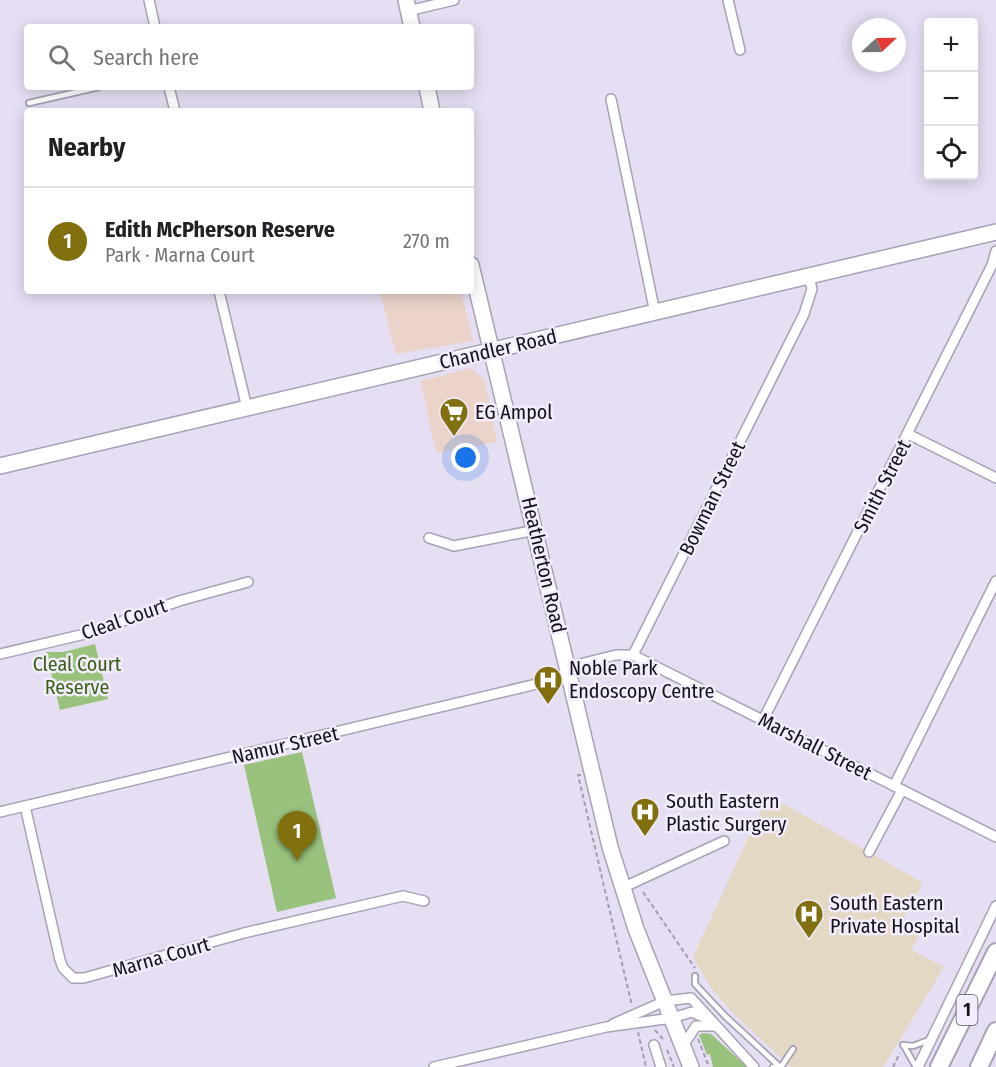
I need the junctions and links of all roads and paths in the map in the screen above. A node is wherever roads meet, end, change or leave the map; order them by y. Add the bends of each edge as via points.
1 (149, 0) edge
2 (454, 0) edge
3 (728, 0) edge
4 (407, 6) edge
5 (154, 24) edge
6 (411, 24) edge
7 (740, 50) dead end
8 (86, 90) edge
9 (170, 90) edge
10 (428, 90) edge
11 (611, 99) dead end
12 (29, 103) dead end
13 (174, 108) edge
14 (431, 108) edge
15 (995, 237) edge
16 (996, 251) edge
17 (474, 277) edge
18 (809, 278) junction
19 (220, 294) edge
20 (655, 312) junction
21 (493, 350) junction
22 (247, 408) junction
23 (908, 435) junction
24 (0, 466) edge
25 (996, 478) edge
26 (536, 530) junction
27 (429, 538) dead end
28 (248, 582) dead end
29 (996, 582) edge
30 (0, 654) edge
31 (633, 655) junction
32 (569, 672) junction
33 (763, 720) junction
34 (581, 774) dead end
35 (898, 788) junction
36 (25, 806) junction
37 (0, 812) edge
38 (996, 837) edge
39 (724, 841) dead end
40 (869, 852) dead end
41 (622, 888) junction
42 (644, 892) dead end
43 (424, 901) dead end
44 (996, 906) edge
45 (996, 952) edge
46 (697, 975) joint
47 (665, 1001) junction
48 (634, 1016) junction
49 (672, 1018) junction
50 (707, 1019) junction
51 (715, 1026) junction
52 (606, 1027) junction
53 (996, 1030) edge
54 (639, 1038) dead end
55 (930, 1039) junction
56 (654, 1045) dead end
57 (903, 1045) junction
58 (682, 1046) junction
59 (793, 1049) dead end
60 (434, 1067) edge
61 (646, 1067) edge
62 (661, 1067) edge
63 (691, 1067) edge
64 (754, 1067) edge
65 (780, 1067) edge
66 (893, 1067) edge
67 (917, 1067) edge
68 (939, 1067) edge
69 (979, 1067) edge

1 - 5 street
2 - 4 street
3 - 7 street
4 - 6 main road
8 - 12 lane
9 - 13 street
10 - 14 main road
11 - 20 street
15 - 18 main road, Chandler Road
16 - 23 street, Smith Street
17 - 21 main road, Heatherton Road
18 - 20 main road, Chandler Road
18 - 31 street, Bowman Street via 812,289 804,314
19 - 22 street
20 - 21 main road, Chandler Road
21 - 22 main road, Chandler Road
21 - 26 main road, Heatherton Road
22 - 24 main road, Chandler Road
23 - 25 street
23 - 33 street, Smith Street
26 - 27 street via 456,546
26 - 32 main road, Heatherton Road
28 - 30 street, Cleal Court via 89,633
29 - 35 street
31 - 32 street via 616,655
31 - 33 street, Marshall Street
32 - 36 street, Namur Street
32 - 41 main road, Heatherton Road
33 - 35 street, Marshall Street
34 - 48 path via 578,775
35 - 38 street, Marshall Street
35 - 40 street
36 - 37 street, Namur Street
36 - 43 street, Marna Court via 60,960 73,978 403,896
39 - 41 street
41 - 47 main road, Heatherton Road
42 - 46 path
44 - 55 street
45 - 68 highway, 1
46 - 65 lane via 695,984
47 - 48 street
47 - 49 main road, Heatherton Road
47 - 50 street via 690,998
48 - 52 street
49 - 50 street via 692,1012
49 - 52 street
49 - 58 main road, Heatherton Road
50 - 51 street
51 - 58 street via 696,1026
51 - 64 street
52 - 60 street
53 - 69 highway, 1
54 - 61 path
55 - 57 lane via 913,1047
55 - 67 street
56 - 62 street
57 - 66 path
57 - 67 lane
58 - 63 main road, Heatherton Road
59 - 65 lane

